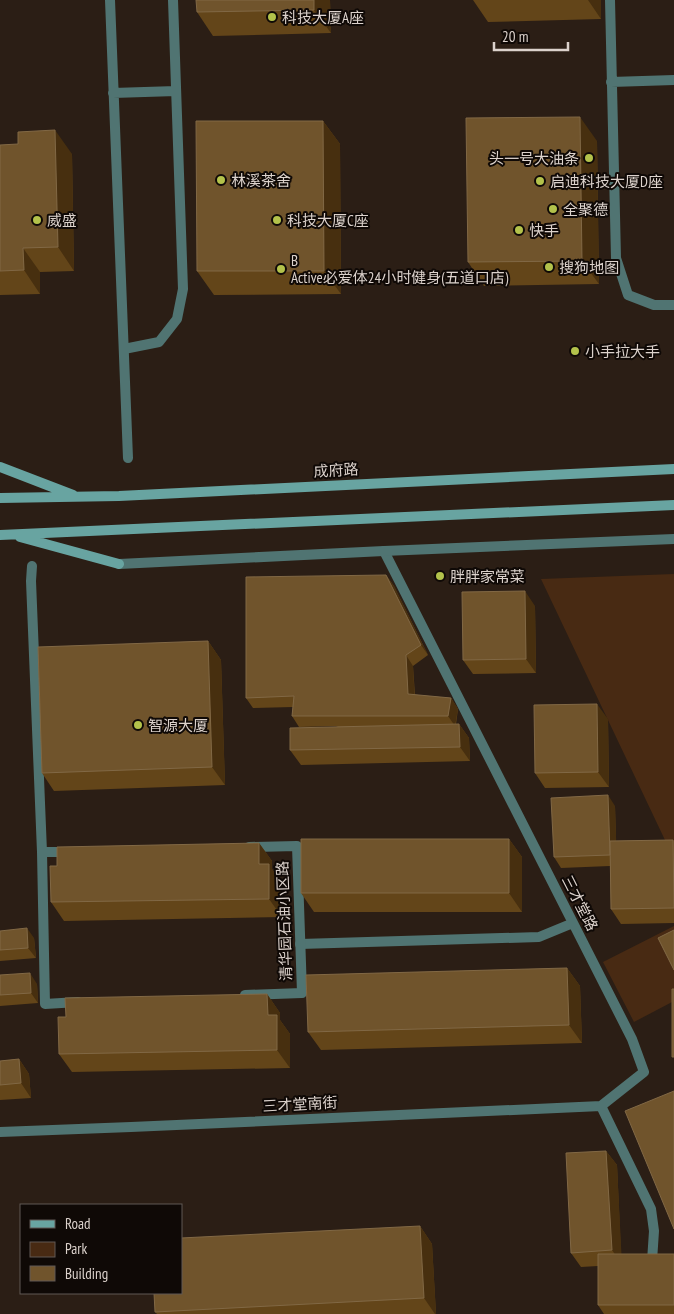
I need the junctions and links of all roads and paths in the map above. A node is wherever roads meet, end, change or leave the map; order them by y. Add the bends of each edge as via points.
1 (110, 0) edge
2 (173, 0) edge
3 (610, 0) edge
4 (674, 80) edge
5 (612, 82) junction
6 (176, 91) junction
7 (113, 94) junction
8 (674, 305) edge
9 (124, 349) junction
10 (128, 458) dead end
11 (0, 466) edge
12 (674, 469) edge
13 (78, 497) junction
14 (0, 498) edge
15 (674, 505) edge
16 (5, 534) edge
17 (674, 539) edge
18 (384, 551) junction
19 (119, 564) joint
20 (32, 566) dead end
21 (238, 848) edge
22 (42, 852) junction
23 (81, 852) edge
24 (573, 923) junction
25 (300, 944) junction
26 (233, 996) edge
27 (85, 1002) edge
28 (601, 1106) junction
29 (0, 1132) edge
30 (652, 1261) edge

1 - 7 street
2 - 6 street
3 - 5 street
4 - 5 street
5 - 8 street via 616,258 628,296 654,305
6 - 7 street
6 - 9 street via 183,288 177,319 159,342
7 - 9 street
9 - 10 street
11 - 13 main road
12 - 13 main road, 成府路
13 - 14 main road, 成府路
15 - 16 main road
16 - 19 main road
17 - 18 street
18 - 19 street
18 - 24 street, 三才堂路
20 - 22 street
21 - 25 street, 清华园石油小区路 via 297,846
22 - 23 street
22 - 27 street via 45,1004
24 - 25 street via 539,937
24 - 28 street, 三才堂路 via 632,1039 644,1072
25 - 26 street, 清华园石油小区路 via 302,992
28 - 29 street, 三才堂南街
28 - 30 street via 651,1208 654,1231

